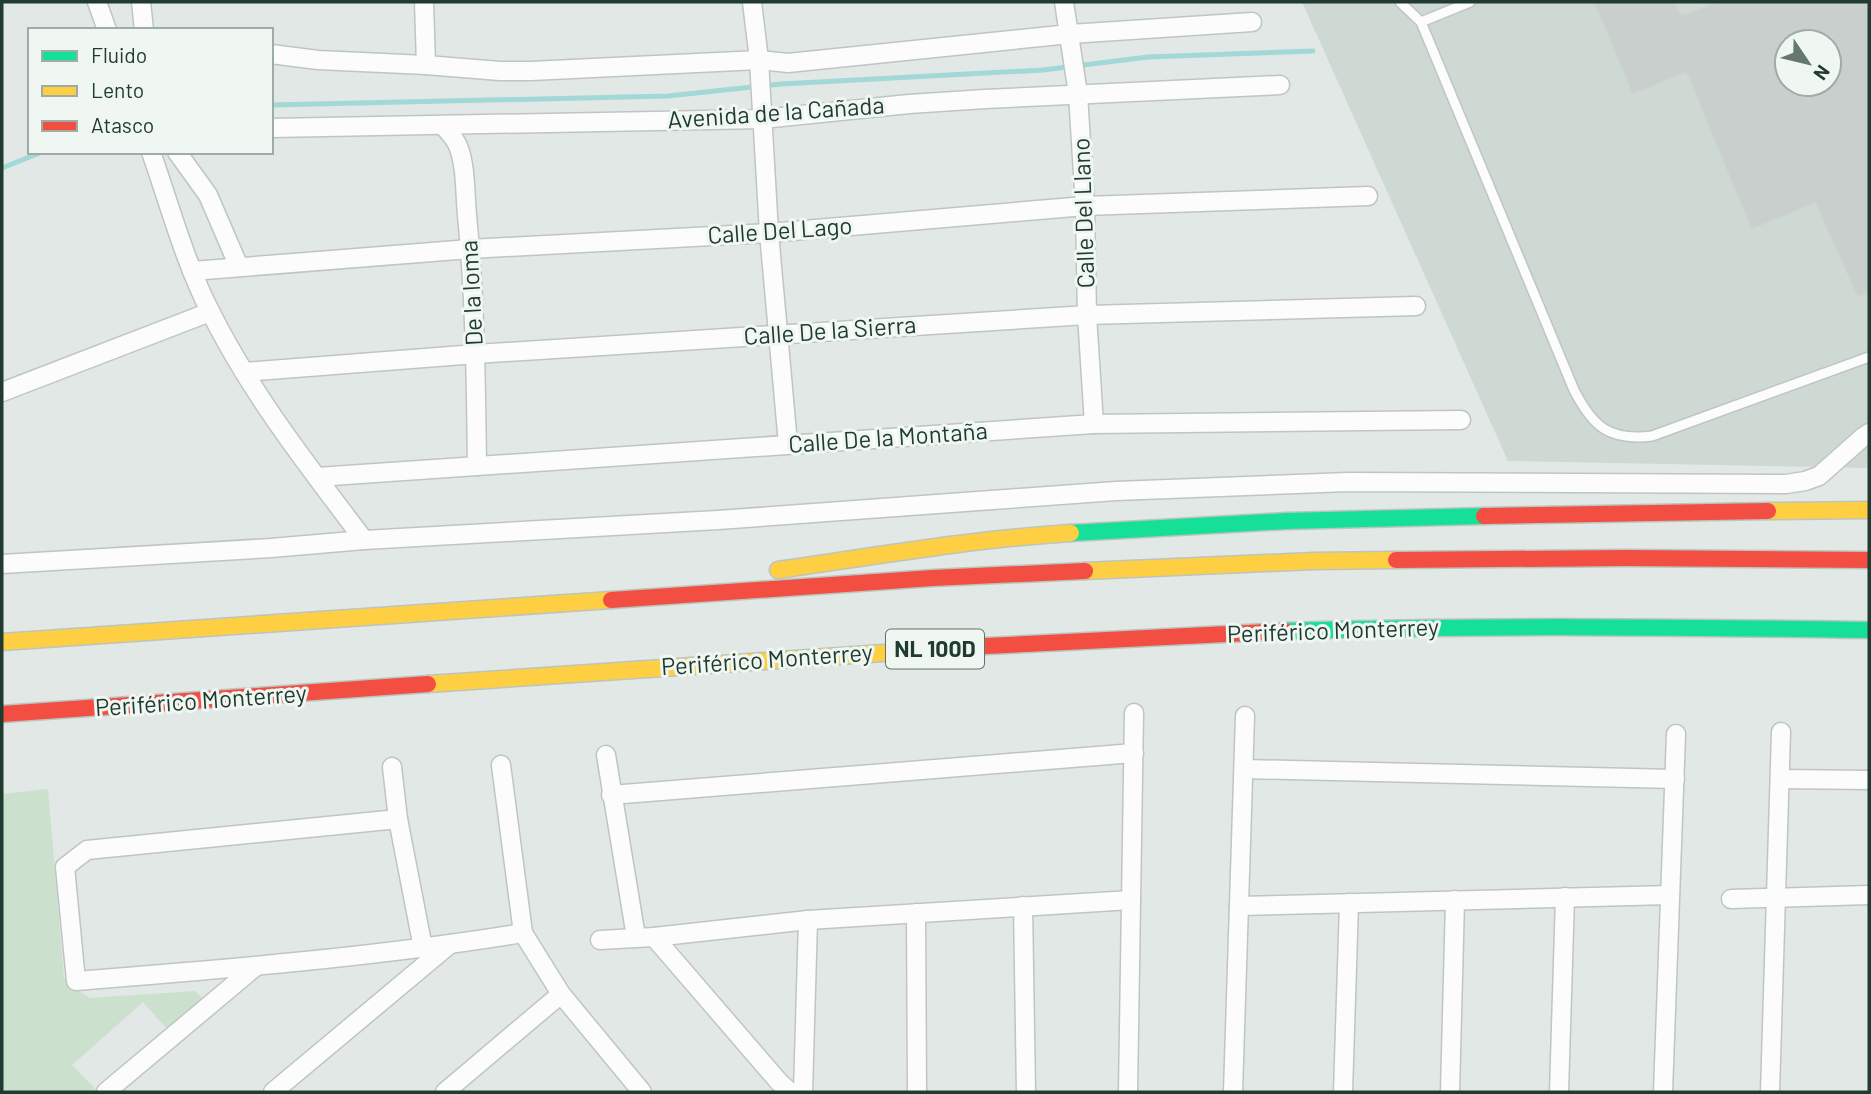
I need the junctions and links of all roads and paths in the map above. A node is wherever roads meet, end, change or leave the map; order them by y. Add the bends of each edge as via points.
1 (97, 2) edge
2 (141, 2) edge
3 (424, 2) edge
4 (752, 2) edge
5 (1064, 2) edge
6 (1400, 2) edge
7 (1470, 2) edge
8 (1252, 22) dead end
9 (1421, 22) junction
10 (106, 28) edge
11 (144, 28) edge
12 (1070, 34) junction
13 (273, 54) edge
14 (426, 65) junction
15 (760, 66) junction
16 (1280, 85) dead end
17 (1078, 89) junction
18 (762, 114) junction
19 (443, 125) junction
20 (273, 128) edge
21 (152, 154) edge
22 (178, 154) edge
23 (1368, 197) dead end
24 (1085, 206) junction
25 (769, 233) junction
26 (470, 249) junction
27 (239, 267) junction
28 (192, 271) junction
29 (1416, 306) dead end
30 (210, 312) junction
31 (1087, 315) junction
32 (778, 334) junction
33 (476, 355) junction
34 (1869, 357) edge
35 (244, 372) junction
36 (2, 392) edge
37 (1461, 420) dead end
38 (1094, 424) junction
39 (1869, 433) edge
40 (788, 444) junction
41 (477, 466) junction
42 (317, 477) junction
43 (1869, 494) edge
44 (1847, 510) junction
45 (1869, 510) edge
46 (364, 540) junction
47 (1869, 560) edge
48 (2, 564) edge
49 (683, 594) junction
50 (1869, 630) edge
51 (2, 642) edge
52 (1134, 713) dead end
53 (2, 715) edge
54 (1245, 716) dead end
55 (1781, 732) dead end
56 (1676, 734) dead end
57 (1134, 753) junction
58 (606, 755) dead end
59 (501, 765) dead end
60 (392, 767) dead end
61 (1244, 769) junction
62 (1675, 779) junction
63 (1780, 779) junction
64 (1869, 780) edge
65 (611, 795) junction
66 (398, 819) junction
67 (1670, 895) junction
68 (1869, 895) edge
69 (1565, 897) junction
70 (1775, 898) junction
71 (1131, 900) junction
72 (1455, 900) junction
73 (1731, 900) dead end
74 (1349, 903) junction
75 (1023, 906) junction
76 (1239, 906) junction
77 (916, 914) junction
78 (808, 920) junction
79 (523, 933) junction
80 (645, 937) junction
81 (600, 940) dead end
82 (450, 944) junction
83 (424, 948) junction
84 (255, 967) junction
85 (561, 994) junction
86 (632, 1089) edge
87 (106, 1092) edge
88 (273, 1092) edge
89 (444, 1092) edge
90 (790, 1092) edge
91 (803, 1092) edge
92 (917, 1092) edge
93 (1026, 1092) edge
94 (1128, 1092) edge
95 (1233, 1092) edge
96 (1343, 1092) edge
97 (1450, 1092) edge
98 (1559, 1092) edge
99 (1663, 1092) edge
100 (1770, 1092) edge

1 - 10 street
2 - 11 street
3 - 14 street
4 - 15 street
5 - 12 street, Calle Del Llano
6 - 9 lane
7 - 9 lane
8 - 12 street, Avenida de la Cañada
9 - 34 lane via 1574,390 1597,424 1614,434 1652,436
12 - 15 street, Avenida de la Cañada
12 - 17 street, Calle Del Llano
13 - 14 street, Avenida de la Cañada
14 - 15 street, Avenida de la Cañada via 500,71
15 - 18 street
16 - 17 street, Avenida de la Cañada
17 - 18 street, Avenida de la Cañada
17 - 24 street, Calle Del Llano
18 - 19 street, Avenida de la Cañada
18 - 25 street
19 - 20 street, Avenida de la Cañada
19 - 26 street, De la loma via 459,147
21 - 28 street
22 - 27 street via 208,195
23 - 24 street, Calle Del Lago
24 - 25 street, Calle Del Lago
24 - 31 street, Calle Del Llano
25 - 26 street, Calle Del Lago
25 - 32 street
26 - 27 street, Calle Del Lago
26 - 33 street, De la loma
27 - 28 street, Calle Del Lago
28 - 30 street
29 - 31 street, Calle De la Sierra
30 - 35 street
30 - 36 street
31 - 32 street, Calle De la Sierra
31 - 38 street, Calle Del Llano
32 - 33 street, Calle De la Sierra
32 - 40 street
33 - 35 street, Calle De la Sierra
33 - 41 street, De la loma
35 - 42 street
37 - 38 street, Calle De la Montaña
38 - 40 street, Calle De la Montaña
39 - 46 street via 1819,476 1786,484 1348,482 1116,491
40 - 41 street, Calle De la Montaña
41 - 42 street, Calle De la Montaña
42 - 46 street
43 - 44 street
44 - 45 highway
44 - 49 highway via 1286,521 1038,535 756,574
46 - 48 street
47 - 49 highway via 1314,561
49 - 51 highway
50 - 53 highway, Periférico Monterrey / NL 100D via 1483,627 1261,632 903,650
52 - 57 street
54 - 61 street
55 - 63 street
56 - 62 street
57 - 65 street
57 - 71 street
58 - 65 street
59 - 79 street
60 - 66 street
61 - 62 street
61 - 76 street
62 - 67 street
63 - 64 street
63 - 70 street
65 - 80 street
66 - 83 street
66 - 84 street via 87,850 65,867 76,981
67 - 69 street
67 - 99 street
68 - 70 street
69 - 72 street
69 - 98 street
70 - 73 street
70 - 100 street
71 - 75 street
71 - 94 street
72 - 74 street
72 - 97 street
74 - 76 street
74 - 96 street
75 - 77 street
75 - 93 street
76 - 95 street
77 - 78 street
77 - 92 street
78 - 80 street
78 - 91 street
79 - 82 street
79 - 85 street
80 - 81 street
80 - 90 street
82 - 83 street
82 - 88 street
83 - 84 street
84 - 87 street
85 - 86 street
85 - 89 street

